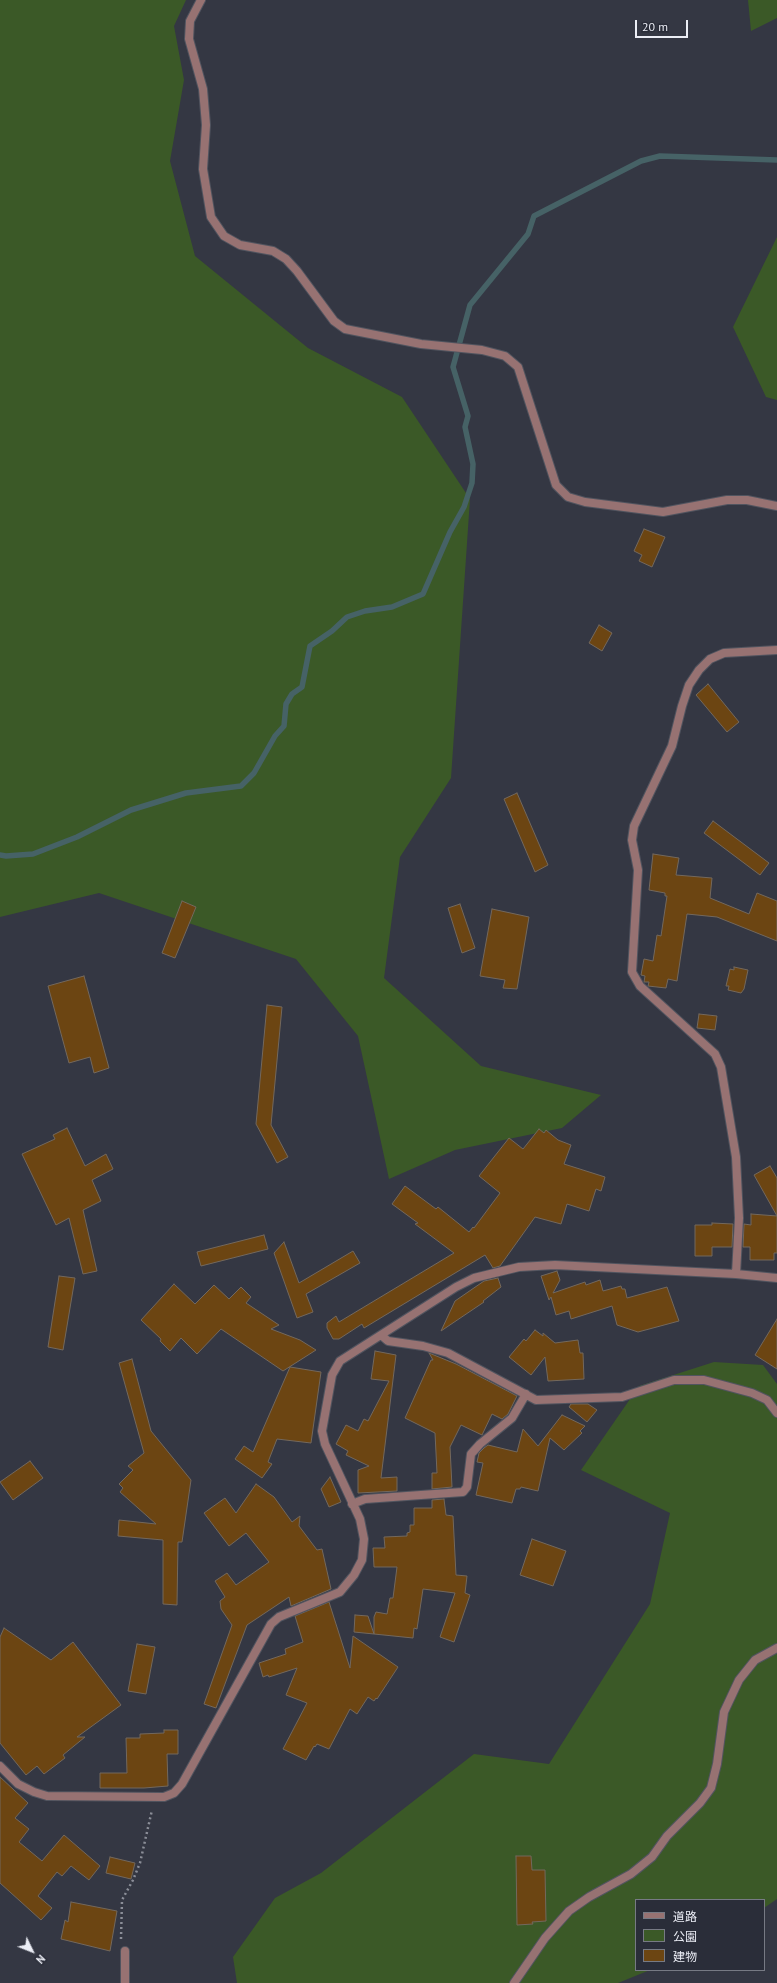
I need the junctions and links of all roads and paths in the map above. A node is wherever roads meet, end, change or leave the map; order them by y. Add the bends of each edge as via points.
1 (201, 0) edge
2 (777, 506) edge
3 (777, 650) edge
4 (736, 1274) junction
5 (777, 1278) edge
6 (381, 1335) junction
7 (526, 1394) junction
8 (777, 1413) edge
9 (352, 1504) junction
10 (777, 1648) edge
11 (0, 1766) edge
12 (155, 1796) junction
13 (125, 1951) joint
14 (125, 1983) edge
15 (514, 1983) edge

1 - 2 street via 190,21 189,39 203,89 206,125 203,169 211,216 224,236 240,245 273,251 286,259 334,321 345,329 421,344 482,350 505,356 518,367 556,485 568,497 585,502 663,512 726,500 747,500
3 - 4 street via 724,653 710,659 699,670 689,685 672,746 634,826 632,840 638,870 632,972 640,986 715,1054 721,1067 736,1157 739,1218
4 - 5 street
4 - 6 street via 555,1265 519,1266 474,1278 456,1287
6 - 7 street via 388,1341 424,1346 448,1353
6 - 9 street via 340,1361 332,1374 322,1431 325,1444
7 - 8 street via 536,1400 622,1397 674,1380 704,1380 752,1393 767,1400
7 - 9 street via 512,1418 471,1454 467,1487 463,1492 365,1498
9 - 12 street via 360,1519 364,1539 362,1560 354,1575 340,1592 279,1616 271,1624 182,1784 174,1793
10 - 15 street via 755,1660 739,1680 724,1712 711,1788 700,1803 667,1836 652,1857 631,1874 569,1911 545,1938
11 - 12 street via 18,1784 48,1796
12 - 13 path via 140,1863 122,1900 121,1943
13 - 14 street

